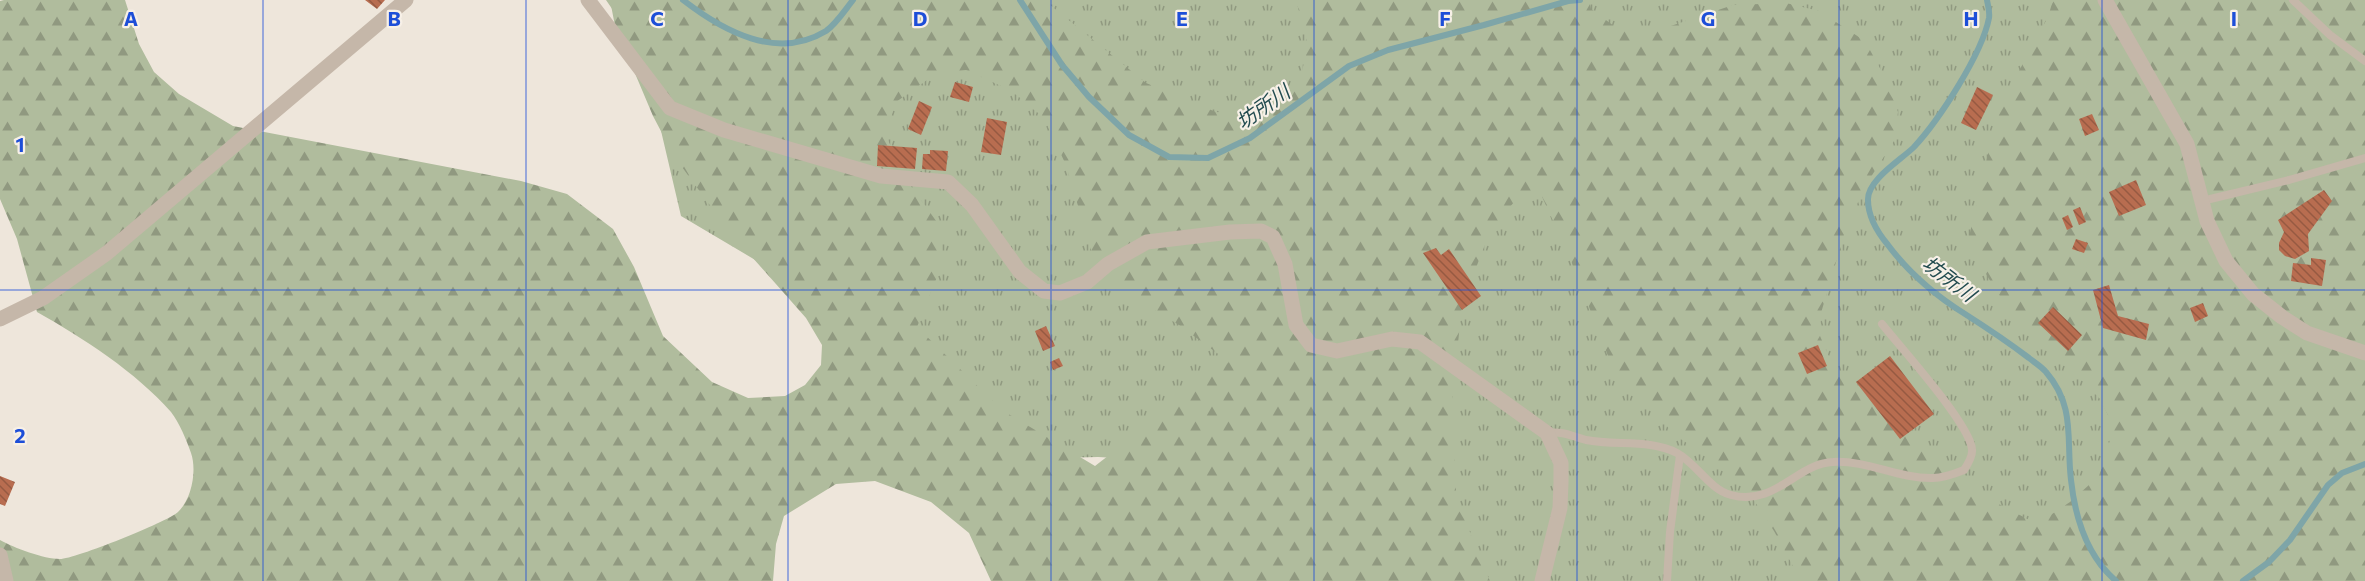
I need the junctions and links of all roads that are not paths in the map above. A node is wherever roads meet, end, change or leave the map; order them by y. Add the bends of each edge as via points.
1 (406, 0) edge
2 (588, 0) edge
3 (2105, 0) edge
4 (2293, 0) edge
5 (2365, 61) edge
6 (2365, 158) edge
7 (2202, 201) junction
8 (0, 319) edge
9 (1882, 324) dead end
10 (2365, 353) edge
11 (1547, 433) junction
12 (1680, 455) junction
13 (0, 555) edge
14 (6, 581) edge
15 (1542, 581) edge
16 (1667, 581) edge

1 - 8 street via 106,253 43,298
2 - 11 street via 670,108 724,130 881,176 948,182 972,205 1020,272 1044,291 1060,293 1087,282 1108,264 1147,242 1261,231 1273,237 1285,264 1296,326 1311,345 1337,351 1392,339 1420,342
3 - 7 street via 2187,144
4 - 5 lane
6 - 7 lane
7 - 10 street via 2226,261 2253,294 2307,333
9 - 12 lane via 1963,425 1972,449 1964,470 1933,478 1831,461 1778,489 1745,497 1722,492
11 - 12 lane via 1560,431 1587,440 1655,447
11 - 15 street via 1561,463 1561,482 1560,508
12 - 16 lane
13 - 14 street

